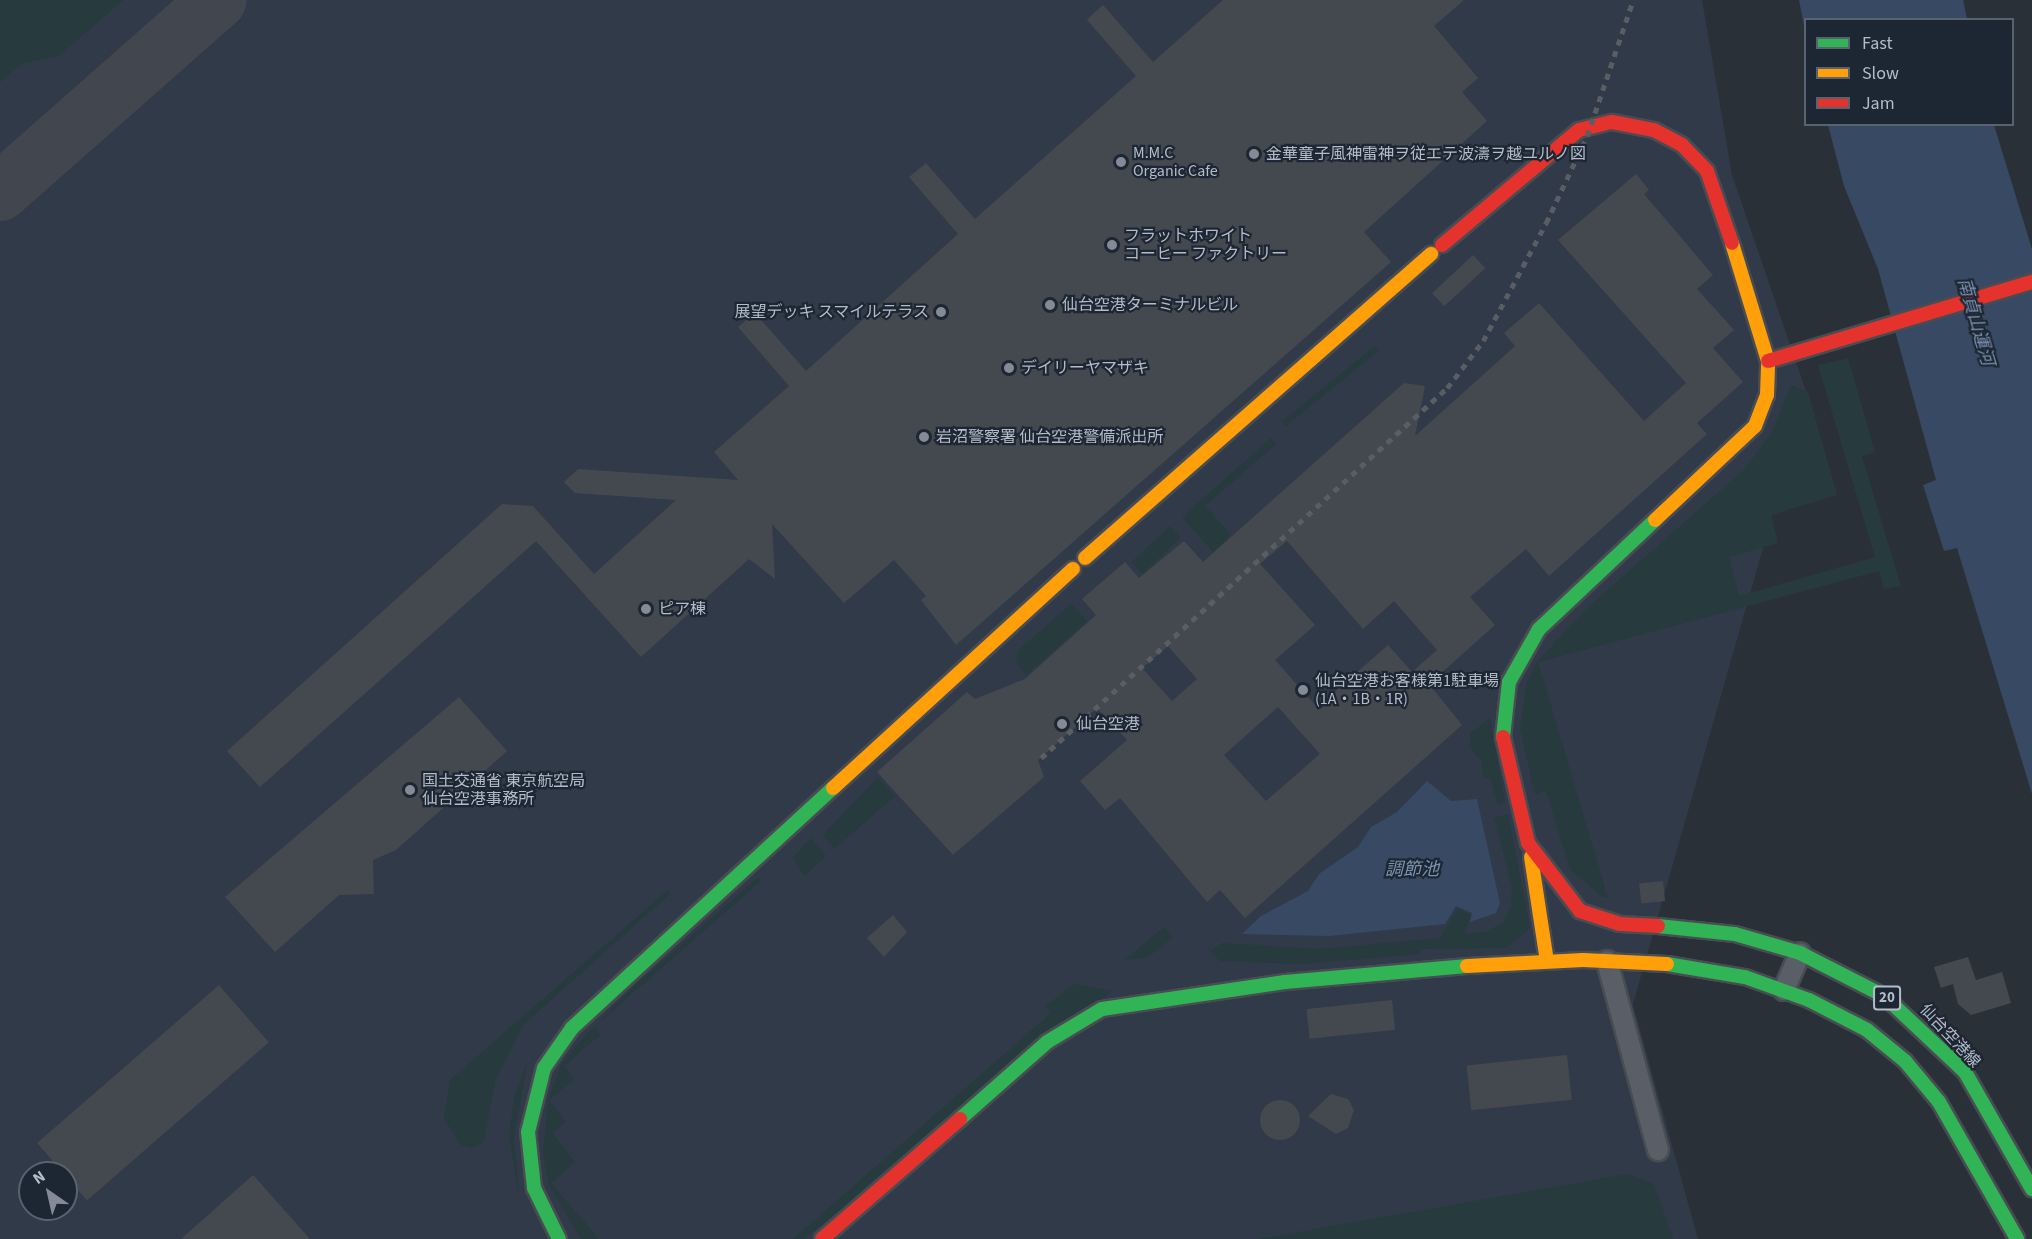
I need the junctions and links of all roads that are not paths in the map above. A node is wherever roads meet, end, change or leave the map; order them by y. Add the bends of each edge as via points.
1 (1442, 244) dead end
2 (1431, 254) dead end
3 (2032, 282) edge
4 (1768, 361) junction
5 (1085, 558) dead end
6 (1073, 568) dead end
7 (1528, 843) junction
8 (1800, 953) junction
9 (1547, 961) junction
10 (1607, 961) junction
11 (1784, 990) junction
12 (1937, 1042) junction
13 (1911, 1068) junction
14 (1658, 1150) dead end
15 (2032, 1189) edge
16 (559, 1239) edge
17 (822, 1239) edge
18 (2017, 1239) edge

1 - 4 street via 1579,130 1612,122 1654,130 1696,158 1715,188
2 - 5 street
3 - 4 street
4 - 7 street via 1767,395 1755,426 1539,629 1519,657 1509,682 1503,739
6 - 16 street via 572,1028 544,1068 528,1132 534,1188
7 - 8 street, 仙台空港線 / 20 via 1580,912 1620,924 1735,934
7 - 9 street
8 - 11 street
8 - 12 street, 仙台空港線 / 20 via 1884,996
9 - 10 street
9 - 17 street via 1285,982 1102,1009 1047,1042
10 - 11 street, 20 via 1668,964 1745,977
10 - 14 street
11 - 13 street, 20 via 1868,1030
12 - 13 street
12 - 15 street, 仙台空港線 / 20 via 1965,1072
13 - 18 street, 20 via 1976,1159

